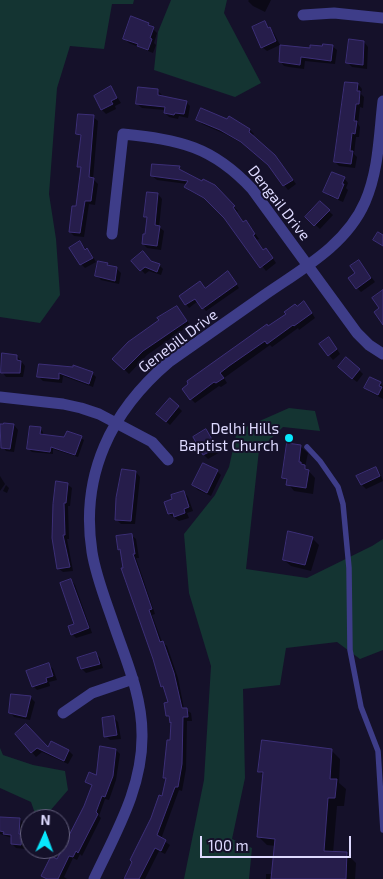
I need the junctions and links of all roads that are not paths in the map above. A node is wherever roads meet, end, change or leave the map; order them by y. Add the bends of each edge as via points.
1 (303, 15) dead end
2 (383, 18) edge
3 (383, 101) edge
4 (112, 234) dead end
5 (308, 264) junction
6 (383, 354) edge
7 (0, 397) edge
8 (116, 422) junction
9 (307, 447) dead end
10 (168, 460) dead end
11 (133, 679) junction
12 (63, 713) dead end
13 (383, 830) edge
14 (94, 879) edge

1 - 2 street via 334,12
3 - 5 street, Genebill Drive via 375,167 364,203 348,231
4 - 5 street, Dengail Drive via 123,134 158,138 191,145 239,175
5 - 6 street, Dengail Drive via 357,333
5 - 8 street, Genebill Drive via 169,362 138,391
7 - 8 street via 82,408
8 - 10 street via 152,442
8 - 11 street, Genebill Drive via 97,469 90,511 90,535 98,576
9 - 13 lane via 338,487 344,504 350,650 361,707 378,752
11 - 12 street via 92,693
11 - 14 street, Genebill Drive via 141,716 139,772 128,808

